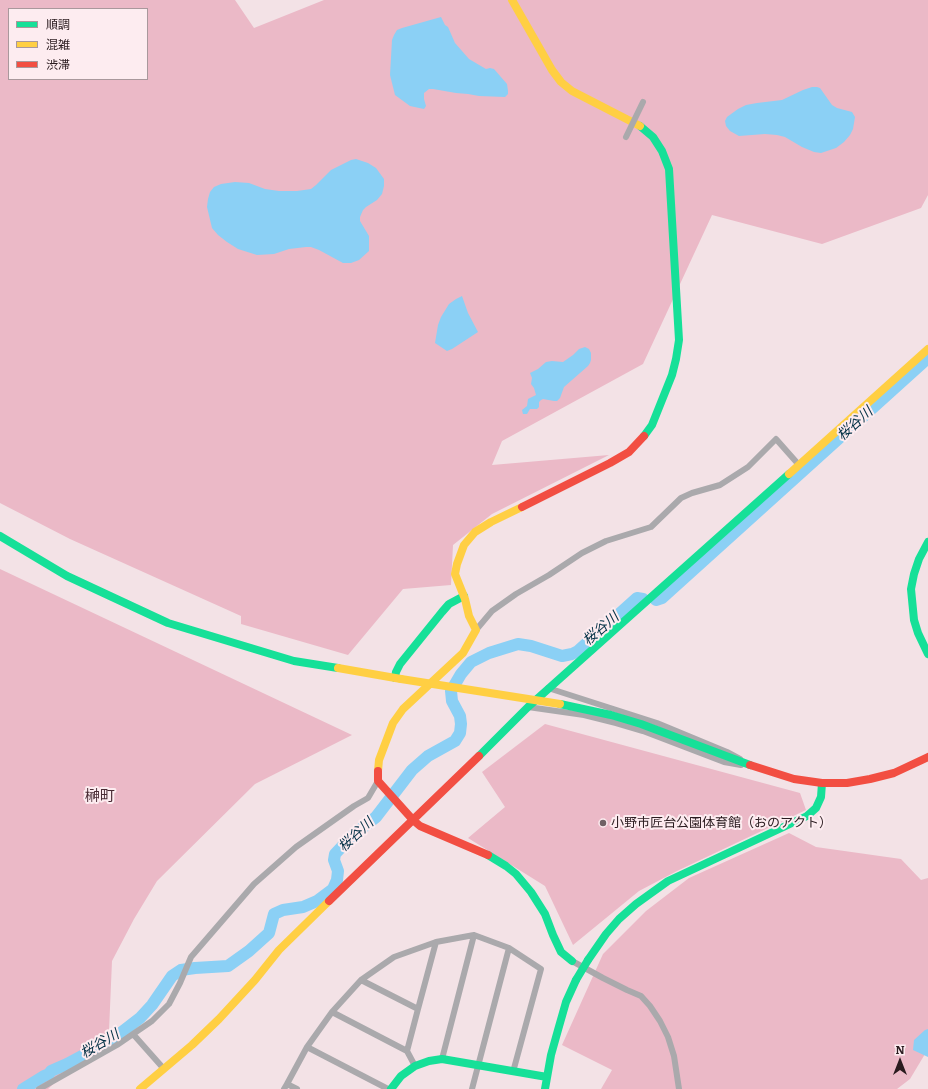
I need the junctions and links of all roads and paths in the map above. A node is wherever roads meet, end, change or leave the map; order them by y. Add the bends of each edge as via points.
1 (512, 0) edge
2 (643, 102) dead end
3 (626, 137) dead end
4 (928, 349) edge
5 (799, 465) junction
6 (0, 536) edge
7 (928, 542) edge
8 (464, 596) junction
9 (476, 630) junction
10 (928, 654) edge
11 (398, 678) junction
12 (548, 688) junction
13 (528, 707) junction
14 (928, 757) edge
15 (754, 766) junction
16 (378, 781) junction
17 (822, 783) junction
18 (413, 820) junction
19 (474, 935) junction
20 (436, 942) junction
21 (509, 948) junction
22 (572, 961) joint
23 (361, 980) junction
24 (418, 1009) junction
25 (332, 1012) junction
26 (133, 1034) junction
27 (307, 1047) junction
28 (407, 1051) junction
29 (442, 1059) junction
30 (478, 1065) junction
31 (415, 1066) junction
32 (164, 1068) junction
33 (513, 1072) junction
34 (547, 1077) junction
35 (285, 1086) edge
36 (39, 1089) edge
37 (140, 1089) edge
38 (297, 1089) edge
39 (389, 1089) edge
40 (472, 1089) edge
41 (545, 1089) edge
42 (679, 1089) edge

1 - 8 street via 552,70 562,82 572,91 643,128 662,150 669,169 679,340 672,376 652,425 641,440 629,452 610,463 475,532 464,545 455,574
2 - 3 street, bridge
4 - 5 street
5 - 9 street via 776,439 748,468 720,485 681,498 651,527 606,541 582,553 492,611
5 - 12 street
6 - 11 street via 67,576 168,623 294,661
7 - 10 street via 919,559 912,589 914,620
8 - 9 street
8 - 11 street via 449,604 400,664 396,672
9 - 16 street via 463,653 404,709 393,723 379,760
11 - 15 street, bridge via 560,704 610,715
12 - 13 street
12 - 15 street via 657,723
13 - 15 street via 584,715 616,723 724,762
13 - 18 street
14 - 17 street via 894,773 870,779 847,783
15 - 17 street via 794,779
16 - 18 street
16 - 26 street via 368,798 296,847 254,884 191,957 169,1004 152,1021
17 - 34 street, bridge via 821,797 816,808 806,816 668,881 619,919 576,980 566,1002
18 - 22 street via 420,826 490,856 516,874 545,914 561,952
18 - 32 street via 279,950 219,1019
19 - 20 street
19 - 21 street
19 - 29 street
20 - 23 street via 394,957
20 - 24 street
21 - 30 street
21 - 33 street via 541,969
22 - 42 street via 641,996 650,1006 668,1037
23 - 24 street
23 - 25 street
24 - 28 street
25 - 27 street
25 - 28 street
26 - 32 street
26 - 36 street
27 - 35 street
27 - 39 street
28 - 31 street
29 - 30 street
29 - 31 street
30 - 33 street
30 - 40 street
31 - 39 street
32 - 37 street
33 - 34 street
34 - 41 street
35 - 38 street

